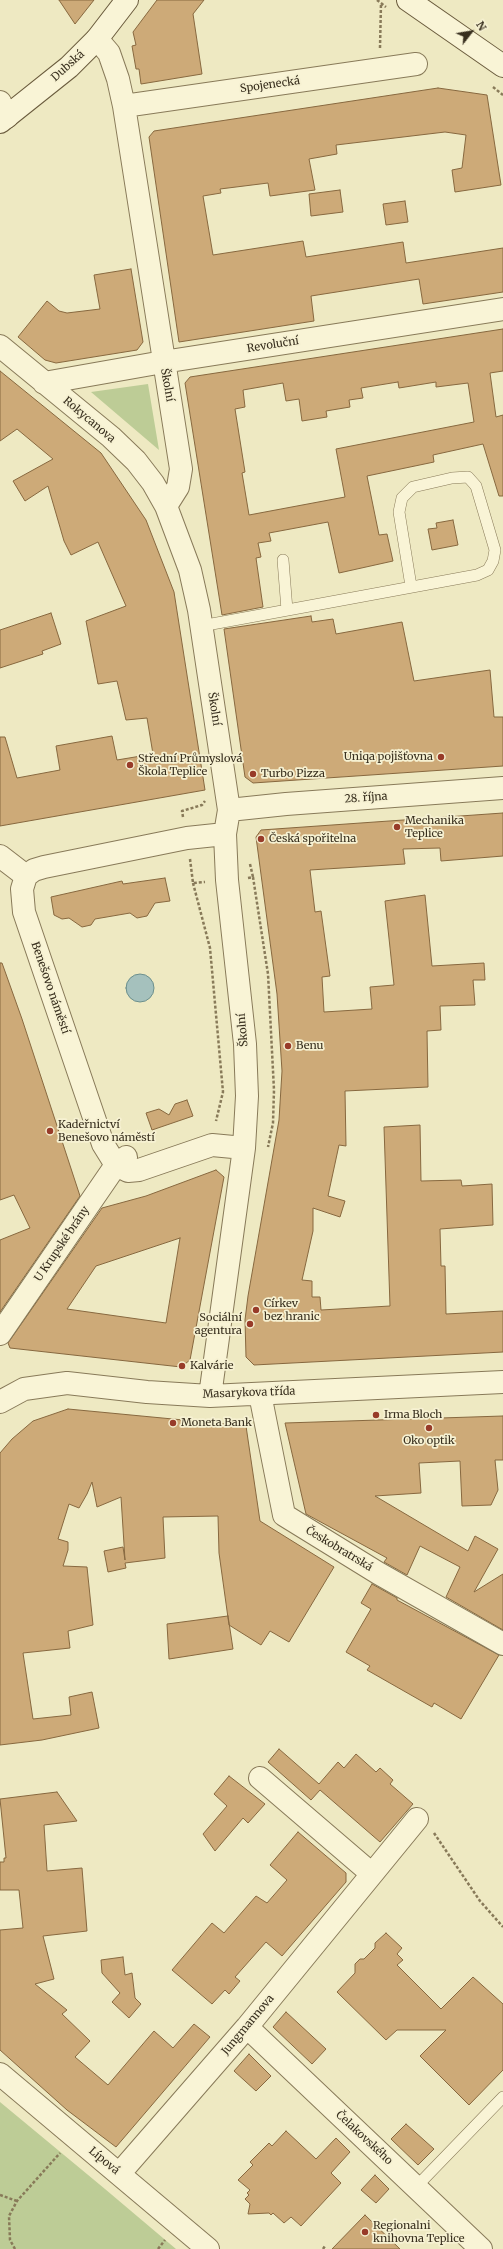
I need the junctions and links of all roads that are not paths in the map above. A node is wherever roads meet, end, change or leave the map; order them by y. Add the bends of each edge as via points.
1 (127, 0) edge
2 (408, 0) edge
3 (97, 39) junction
4 (416, 64) dead end
5 (503, 66) edge
6 (124, 106) junction
7 (2, 114) edge
8 (503, 309) edge
9 (0, 346) edge
10 (163, 362) junction
11 (44, 383) junction
12 (166, 506) junction
13 (284, 560) dead end
14 (411, 586) junction
15 (287, 610) junction
16 (201, 626) junction
17 (503, 788) edge
18 (229, 810) junction
19 (225, 834) junction
20 (0, 856) edge
21 (26, 876) junction
22 (244, 1148) junction
23 (121, 1160) junction
24 (0, 1334) edge
25 (503, 1382) edge
26 (260, 1394) junction
27 (210, 1396) junction
28 (0, 1402) edge
29 (503, 1644) edge
30 (260, 1778) dead end
31 (423, 1826) road end
32 (372, 1874) junction
33 (247, 2027) junction
34 (0, 2074) edge
35 (503, 2097) edge
36 (120, 2174) junction
37 (416, 2187) junction
38 (208, 2249) edge
39 (481, 2249) edge

1 - 3 street, Dubská
2 - 5 street
3 - 6 street, Školní via 109,53
3 - 7 street, Dubská via 69,67
4 - 6 street, Spojenecká
6 - 10 street, Školní
8 - 10 street, Revoluční
9 - 11 street, Rokycanova
10 - 11 street, Revoluční
10 - 12 street, Školní via 181,469 178,487
11 - 12 street, Rokycanova via 111,437 136,461
12 - 16 street, Školní via 190,570
13 - 15 lane
14 - 14 lane via 477,575 488,570 495,550 476,486 468,477 413,487 402,498 399,512
14 - 15 lane
15 - 16 lane
16 - 18 street, Školní
17 - 18 street, 28. října
18 - 19 street, Školní
19 - 21 street via 187,838 52,866 34,870
19 - 22 street, Školní via 227,880 245,1044 247,1122
20 - 21 street
21 - 23 street, Benešovo náměstí via 22,889 24,912 103,1144
22 - 23 street via 212,1145 139,1170 128,1171
22 - 27 street, Školní
23 - 24 street, U Krupské brány
25 - 26 street, Masarykova třída
26 - 27 street, Masarykova třída
26 - 29 street, Českobratrská via 284,1515 378,1573
27 - 28 street, Masarykova třída via 67,1383 24,1389
30 - 32 street
31 - 32 street, Jungmannova
32 - 33 street, Jungmannova
33 - 36 street, Jungmannova
33 - 37 street, Čelakovského
34 - 36 street, Lípová
35 - 37 lane
36 - 38 street, Lípová
37 - 39 street, Čelakovského

